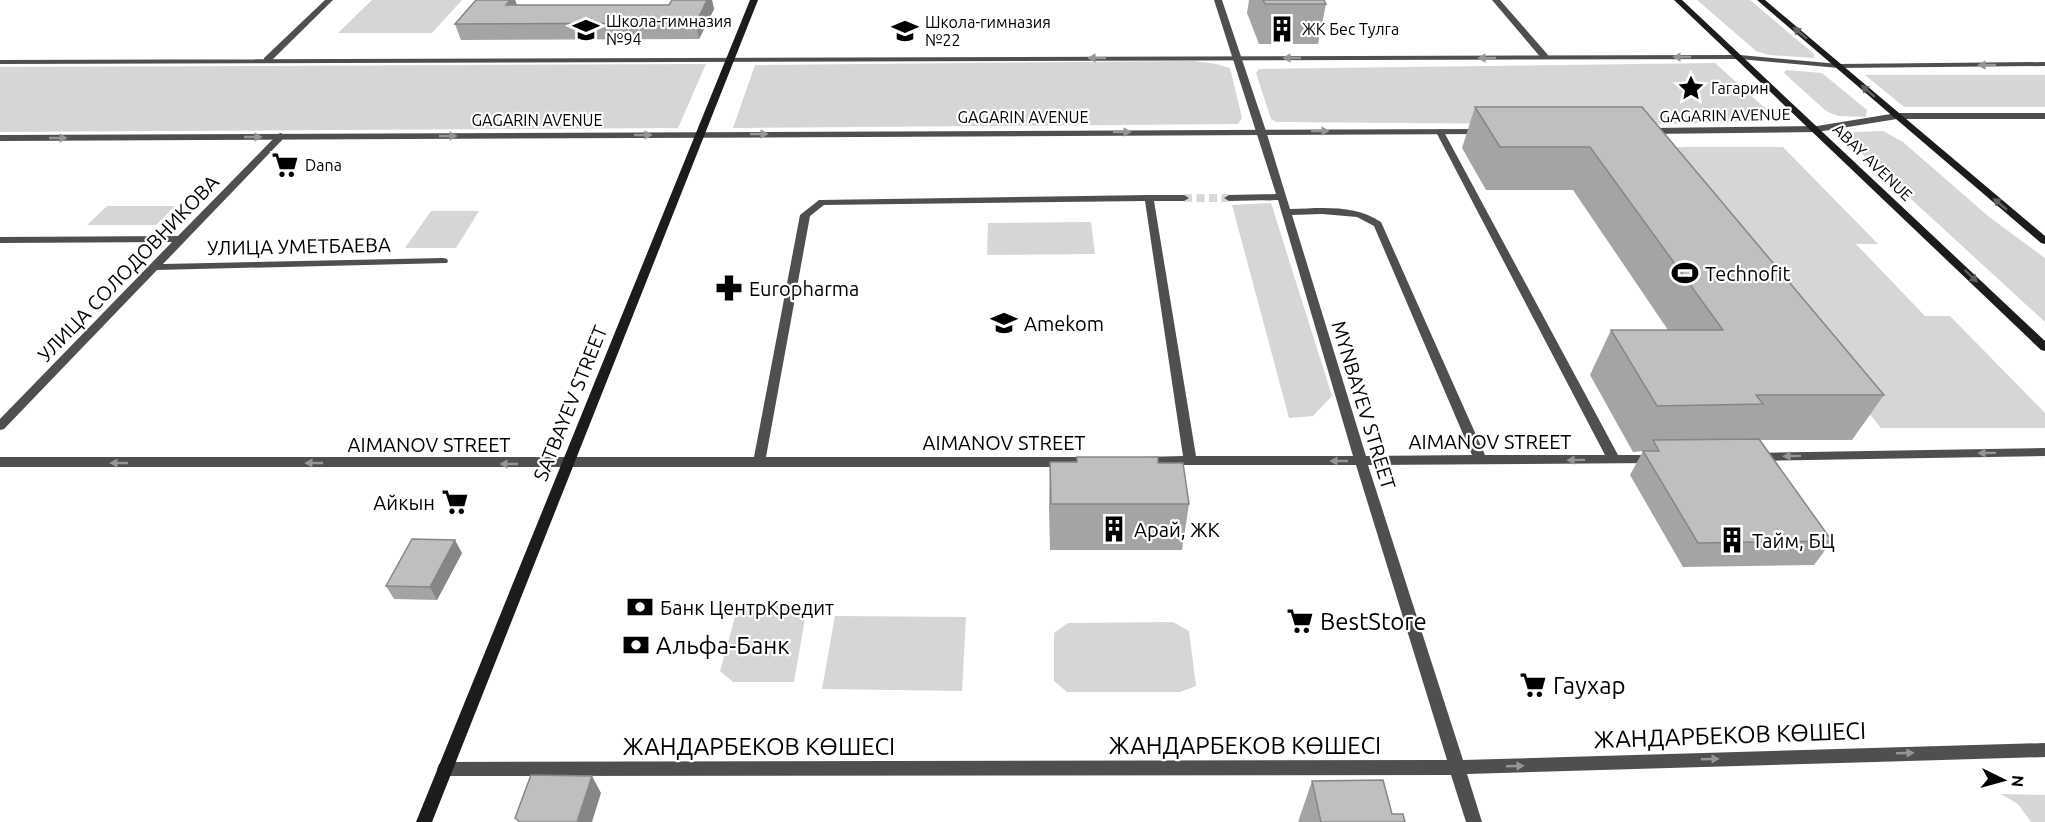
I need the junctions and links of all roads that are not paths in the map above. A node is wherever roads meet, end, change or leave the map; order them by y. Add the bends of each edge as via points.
1 (329, 0) edge
2 (754, 0) edge
3 (1218, 0) edge
4 (1496, 0) edge
5 (1678, 0) edge
6 (1761, 0) edge
7 (1545, 57) junction
8 (1740, 57) junction
9 (731, 58) junction
10 (1239, 58) junction
11 (267, 60) junction
12 (0, 62) edge
13 (2045, 64) edge
14 (1839, 66) junction
15 (1897, 116) junction
16 (2045, 116) edge
17 (1817, 129) junction
18 (1262, 131) junction
19 (1634, 131) edge
20 (1440, 132) junction
21 (1499, 132) edge
22 (700, 135) junction
23 (282, 136) junction
24 (0, 138) edge
25 (1281, 197) junction
26 (1149, 198) junction
27 (1184, 198) tunnel mouth
28 (1229, 198) tunnel mouth
29 (1286, 212) junction
30 (182, 238) junction
31 (0, 240) edge
32 (2045, 241) edge
33 (443, 261) dead end
34 (154, 267) junction
35 (2045, 347) edge
36 (0, 426) edge
37 (2045, 452) edge
38 (1742, 457) edge
39 (1672, 458) edge
40 (1614, 459) junction
41 (1190, 461) junction
42 (1360, 461) junction
43 (1481, 461) junction
44 (0, 462) edge
45 (759, 462) junction
46 (1106, 462) edge
47 (1130, 462) edge
48 (568, 464) junction
49 (2045, 750) edge
50 (1457, 767) junction
51 (445, 769) junction
52 (424, 822) edge
53 (1474, 822) edge

1 - 11 street
2 - 9 main road, SATBAYEV STREET
3 - 10 street, MYNBAYEV STREET
4 - 7 street
5 - 8 main road, ABAY AVENUE
14 -> 6 main road
8 -> 7 street
7 -> 10 street
8 - 14 street
8 - 17 main road, ABAY AVENUE
10 -> 9 street
9 - 11 street
9 - 22 main road, SATBAYEV STREET
10 - 18 street, MYNBAYEV STREET
11 - 12 street
13 -> 14 street
15 -> 14 main road
15 - 16 street, GAGARIN AVENUE
15 - 17 street, GAGARIN AVENUE
32 -> 15 main road
17 - 19 street, GAGARIN AVENUE
17 -> 35 main road, ABAY AVENUE
18 -> 20 street, GAGARIN AVENUE
22 -> 18 street, GAGARIN AVENUE
18 - 25 street, MYNBAYEV STREET
20 - 21 street, GAGARIN AVENUE
20 - 40 street
23 -> 22 street, GAGARIN AVENUE
22 - 48 main road, SATBAYEV STREET
24 -> 23 street, GAGARIN AVENUE
23 - 30 street, УЛИЦА СОЛОДОВНИКОВА
25 - 28 street
25 - 29 street, MYNBAYEV STREET
26 - 27 street
26 - 41 street
26 - 45 street via 822,202 812,207 805,214
29 - 42 street, MYNBAYEV STREET
29 - 43 street via 1358,213 1378,224
30 - 31 street
30 - 34 street, УЛИЦА СОЛОДОВНИКОВА
33 - 34 street, УЛИЦА УМЕТБАЕВА
34 - 36 street, УЛИЦА СОЛОДОВНИКОВА
37 -> 38 street
39 - 40 street, AIMANOV STREET
40 -> 43 street, AIMANOV STREET
42 -> 41 street, AIMANOV STREET
41 - 47 street, AIMANOV STREET
42 - 43 street, AIMANOV STREET
42 - 50 street, MYNBAYEV STREET
48 -> 44 street, AIMANOV STREET
45 - 46 street, AIMANOV STREET
45 - 48 street, AIMANOV STREET
48 - 51 main road, SATBAYEV STREET
50 -> 49 street, ЖАНДАРБЕКОВ КӨШЕСІ
50 - 51 street, ЖАНДАРБЕКОВ КӨШЕСІ
50 - 53 street, MYNBAYEV STREET
51 - 52 main road, SATBAYEV STREET

